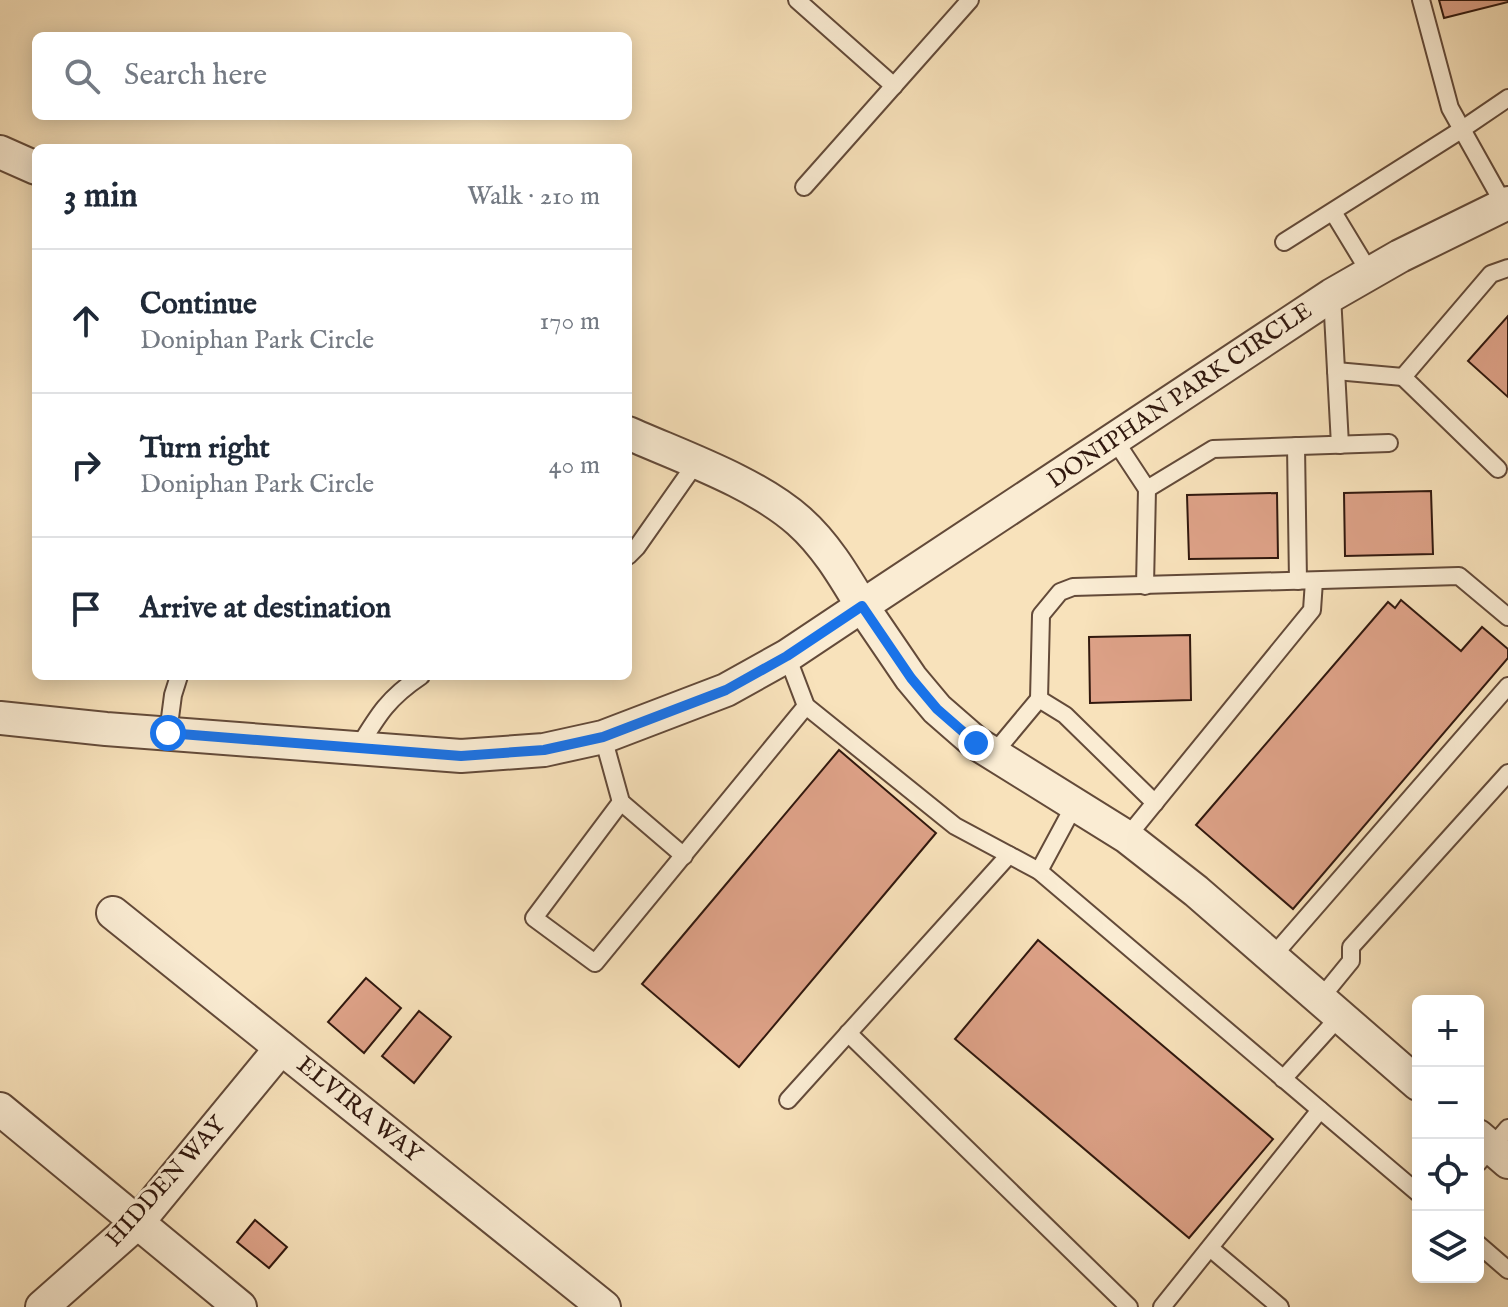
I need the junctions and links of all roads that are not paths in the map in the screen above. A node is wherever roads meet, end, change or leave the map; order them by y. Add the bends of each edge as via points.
1 (797, 0) edge
2 (970, 0) edge
3 (1421, 0) edge
4 (894, 86) junction
5 (1508, 98) edge
6 (1461, 130) junction
7 (0, 152) edge
8 (32, 166) edge
9 (804, 187) dead end
10 (1507, 208) edge
11 (1333, 212) junction
12 (1284, 242) dead end
13 (1508, 268) edge
14 (1370, 273) junction
15 (1332, 295) junction
16 (1336, 371) junction
17 (1403, 377) junction
18 (632, 435) edge
19 (1114, 439) junction
20 (1389, 443) dead end
21 (1340, 445) junction
22 (1296, 446) junction
23 (696, 463) junction
24 (1498, 469) dead end
25 (1147, 489) junction
26 (632, 552) edge
27 (1306, 581) junction
28 (1145, 586) junction
29 (862, 606) junction
30 (1508, 617) edge
31 (787, 656) junction
32 (178, 680) edge
33 (416, 680) edge
34 (1508, 686) edge
35 (1039, 699) junction
36 (806, 706) junction
37 (0, 718) edge
38 (168, 733) junction
39 (603, 737) junction
40 (358, 748) junction
41 (994, 753) junction
42 (1508, 773) edge
43 (621, 802) junction
44 (1155, 803) junction
45 (1075, 804) junction
46 (1127, 837) junction
47 (1009, 855) junction
48 (684, 856) junction
49 (1039, 871) junction
50 (113, 913) dead end
51 (1272, 957) junction
52 (1330, 1008) junction
53 (848, 1033) junction
54 (281, 1048) junction
55 (1283, 1079) junction
56 (1412, 1079) edge
57 (788, 1100) dead end
58 (0, 1109) edge
59 (1320, 1110) junction
60 (1412, 1188) edge
61 (137, 1223) junction
62 (1210, 1248) junction
63 (1484, 1249) edge
64 (1508, 1270) edge
65 (42, 1307) edge
66 (240, 1307) edge
67 (604, 1307) edge
68 (1129, 1307) edge
69 (1162, 1307) edge
70 (1280, 1307) edge

1 - 4 lane
2 - 4 lane
3 - 6 lane via 1450,108
4 - 9 lane
5 - 6 lane
6 - 10 lane
6 - 11 lane
7 - 8 street
10 - 14 street, DONIPHAN PARK CIRCLE
11 - 12 lane
11 - 14 lane
13 - 17 lane via 1491,274
14 - 15 street, DONIPHAN PARK CIRCLE
15 - 16 lane
15 - 19 street, DONIPHAN PARK CIRCLE
16 - 17 lane
16 - 21 lane
17 - 24 lane
18 - 23 street
19 - 25 lane
19 - 29 street, DONIPHAN PARK CIRCLE
20 - 21 lane
21 - 22 lane
22 - 25 lane via 1213,449
22 - 27 lane
23 - 26 lane
23 - 29 street via 754,489 799,521 834,560
25 - 28 lane
27 - 28 lane
27 - 30 lane via 1459,576
27 - 44 lane via 1312,610
28 - 35 lane via 1073,587 1060,592 1041,615
29 - 31 street, DONIPHAN PARK CIRCLE
29 - 41 street via 937,709
31 - 36 lane
31 - 39 street, DONIPHAN PARK CIRCLE via 726,690
32 - 38 lane
33 - 40 lane via 390,700
34 - 51 lane
35 - 41 lane
35 - 44 lane via 1065,715
36 - 47 lane via 955,826
36 - 48 lane
37 - 38 street, DONIPHAN PARK CIRCLE
38 - 40 street, DONIPHAN PARK CIRCLE
39 - 40 street, DONIPHAN PARK CIRCLE via 544,750 461,756
39 - 43 lane
41 - 45 street
42 - 52 lane via 1351,947 1351,961
43 - 48 lane
43 - 48 lane via 534,918 595,963
44 - 46 lane
45 - 46 street
45 - 49 lane
46 - 51 street
47 - 49 lane
47 - 53 lane
49 - 55 lane
50 - 54 street, ELVIRA WAY
51 - 52 street
52 - 55 lane
52 - 56 street
53 - 57 lane
53 - 68 lane
54 - 61 street, HIDDEN WAY
54 - 67 street, ELVIRA WAY
55 - 59 lane
58 - 61 street
59 - 60 lane
59 - 62 lane
61 - 65 street, HIDDEN WAY
61 - 66 street
62 - 69 lane
62 - 70 lane
63 - 64 lane

